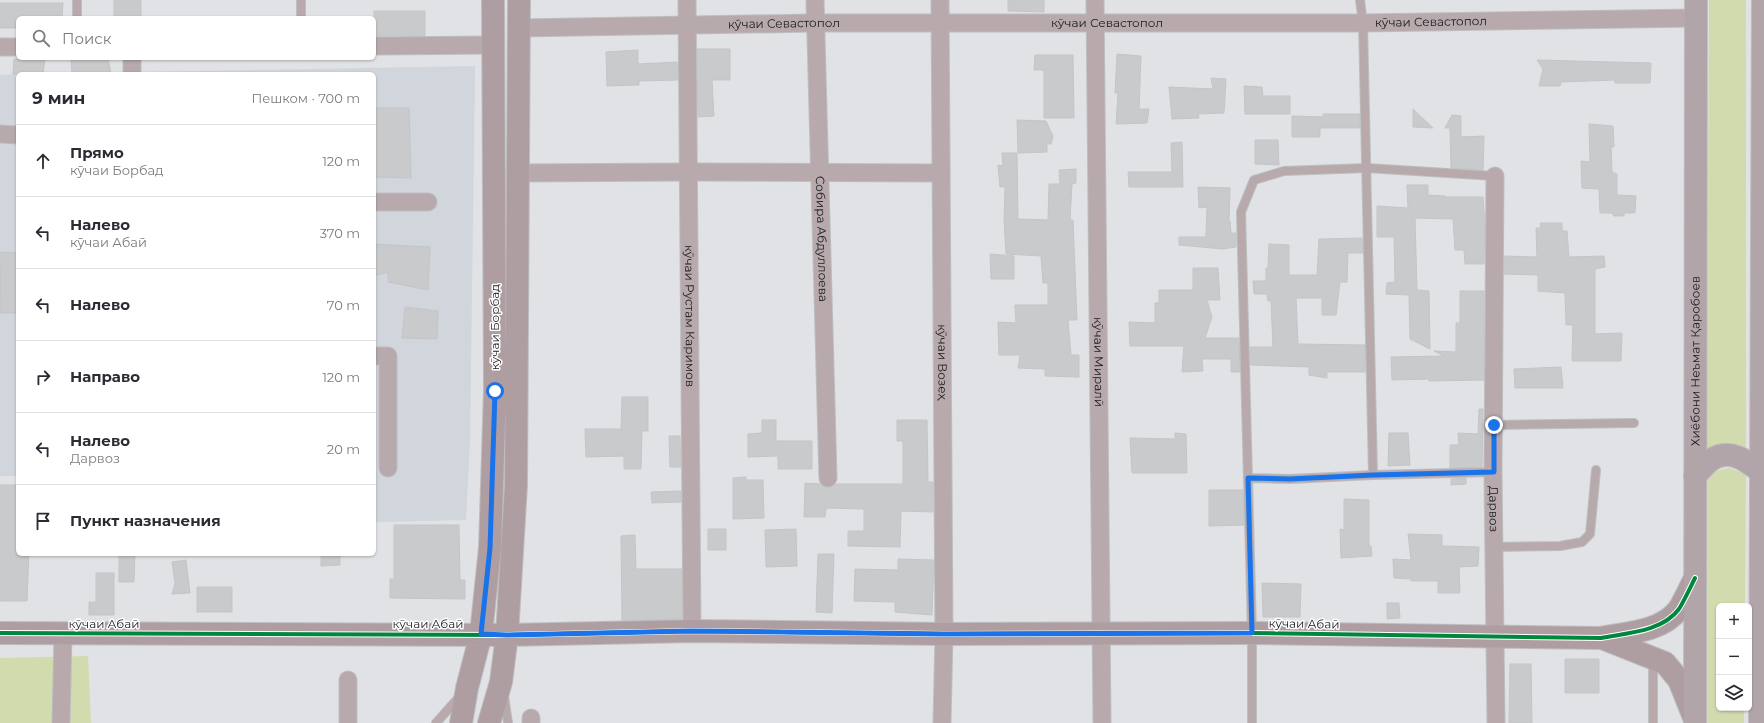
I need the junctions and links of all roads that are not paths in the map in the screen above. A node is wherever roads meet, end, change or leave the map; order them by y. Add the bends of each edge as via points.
1 (77, 0) edge
2 (301, 0) edge
3 (493, 0) edge
4 (519, 0) edge
5 (687, 0) edge
6 (815, 0) edge
7 (940, 0) edge
8 (1095, 0) edge
9 (1360, 0) edge
10 (1763, 0) edge
11 (1696, 9) edge
12 (77, 16) edge
13 (301, 16) edge
14 (940, 22) junction
15 (814, 23) junction
16 (1362, 23) junction
17 (1096, 24) junction
18 (686, 25) junction
19 (519, 28) junction
20 (1763, 32) edge
21 (494, 45) junction
22 (376, 46) edge
23 (0, 47) edge
24 (16, 47) edge
25 (132, 60) edge
26 (132, 72) edge
27 (0, 134) edge
28 (16, 135) edge
29 (1367, 168) junction
30 (688, 172) junction
31 (819, 172) junction
32 (518, 173) junction
33 (941, 173) junction
34 (1495, 176) joint
35 (376, 202) edge
36 (428, 202) dead end
37 (1763, 223) edge
38 (376, 356) edge
39 (1634, 423) dead end
40 (1763, 424) edge
41 (1494, 425) junction
42 (388, 468) dead end
43 (1596, 470) dead end
44 (1494, 472) junction
45 (1761, 472) junction
46 (1373, 475) junction
47 (1696, 476) junction
48 (828, 478) dead end
49 (1248, 478) junction
50 (1494, 547) junction
51 (1695, 578) junction
52 (1762, 590) edge
53 (692, 631) junction
54 (1102, 633) junction
55 (1252, 633) junction
56 (0, 634) edge
57 (63, 634) junction
58 (481, 634) junction
59 (944, 634) junction
60 (507, 635) junction
61 (1495, 636) junction
62 (1601, 638) junction
63 (1653, 657) junction
64 (348, 680) dead end
65 (501, 682) junction
66 (467, 688) junction
67 (1695, 721) edge
68 (61, 723) edge
69 (348, 723) edge
70 (436, 723) edge
71 (461, 723) edge
72 (489, 723) edge
73 (508, 723) edge
74 (942, 723) edge
75 (1102, 723) edge
76 (1252, 723) edge
77 (1496, 723) edge
78 (1653, 723) edge
79 (1760, 723) edge

1 - 12 lane
2 - 13 lane
3 - 21 street, кӯчаи Борбад
4 - 19 street, кӯчаи Борбад
5 - 18 street, кӯчаи Рустам Каримов
6 - 15 street, Собира Абдуллоева
7 - 14 street, кӯчаи Возеҳ
8 - 17 street, кӯчаи Миралӣ
9 - 16 lane
10 - 20 highway
11 - 16 street, кӯчаи Севастопол
11 - 47 highway, Хиёбони Неъмат Қаробоев
14 - 15 street, кӯчаи Севастопол
14 - 17 street, кӯчаи Севастопол
14 - 33 street, кӯчаи Возеҳ
15 - 18 street, кӯчаи Севастопол
15 - 31 street, Собира Абдуллоева
16 - 17 street, кӯчаи Севастопол
16 - 29 lane
17 - 54 street, кӯчаи Миралӣ
18 - 19 street, кӯчаи Севастопол
18 - 30 street, кӯчаи Рустам Каримов
19 - 32 street, кӯчаи Борбад
20 - 37 highway
21 - 22 street
21 - 58 street, кӯчаи Борбад via 495,391 490,548
23 - 24 street
25 - 26 street
27 - 28 street
29 - 34 lane
29 - 46 lane
29 - 49 lane via 1284,171 1254,180 1241,212
30 - 31 street
30 - 32 street
30 - 53 street, кӯчаи Рустам Каримов
31 - 33 street
31 - 48 street, Собира Абдуллоева
32 - 60 street, кӯчаи Борбад via 516,485
33 - 59 street, кӯчаи Возеҳ
34 - 41 street, Дарвоз
35 - 36 street
37 - 40 highway
38 - 42 street via 388,356
39 - 41 lane
40 - 45 highway
41 - 44 street, Дарвоз
43 - 50 lane via 1590,534 1582,542 1560,546
44 - 46 lane
44 - 50 street, Дарвоз
45 - 47 highway via 1748,461 1733,454 1711,460
45 - 52 highway
46 - 49 lane via 1290,479
47 - 51 highway, Хиёбони Неъмат Қаробоев
49 - 55 lane
50 - 61 street, Дарвоз
51 - 62 street, кӯчаи Абаӣ via 1678,610 1664,622 1645,630
51 - 67 highway, Хиёбони Неъмат Қаробоев
52 - 79 highway
53 - 59 street, кӯчаи Абаӣ
53 - 60 street, кӯчаи Абаӣ
54 - 55 street, кӯчаи Абаӣ
54 - 59 street, кӯчаи Абаӣ
54 - 75 street, кӯчаи Миралӣ
55 - 61 street, кӯчаи Абаӣ
55 - 76 lane
56 - 57 street, кӯчаи Абаӣ
57 - 58 street, кӯчаи Абаӣ
57 - 68 street
58 - 60 street, кӯчаи Абаӣ
58 - 66 street, кӯчаи Борбад
59 - 74 street, кӯчаи Возеҳ
60 - 65 street, кӯчаи Борбад
61 - 62 street, кӯчаи Абаӣ
61 - 77 street, Дарвоз
62 - 63 street, кӯчаи Абаӣ
63 - 67 street, кӯчаи Абаӣ via 1666,663 1679,680
63 - 78 lane
64 - 69 street
65 - 72 street, кӯчаи Борбад
65 - 73 lane
66 - 70 lane
66 - 71 street, кӯчаи Борбад

